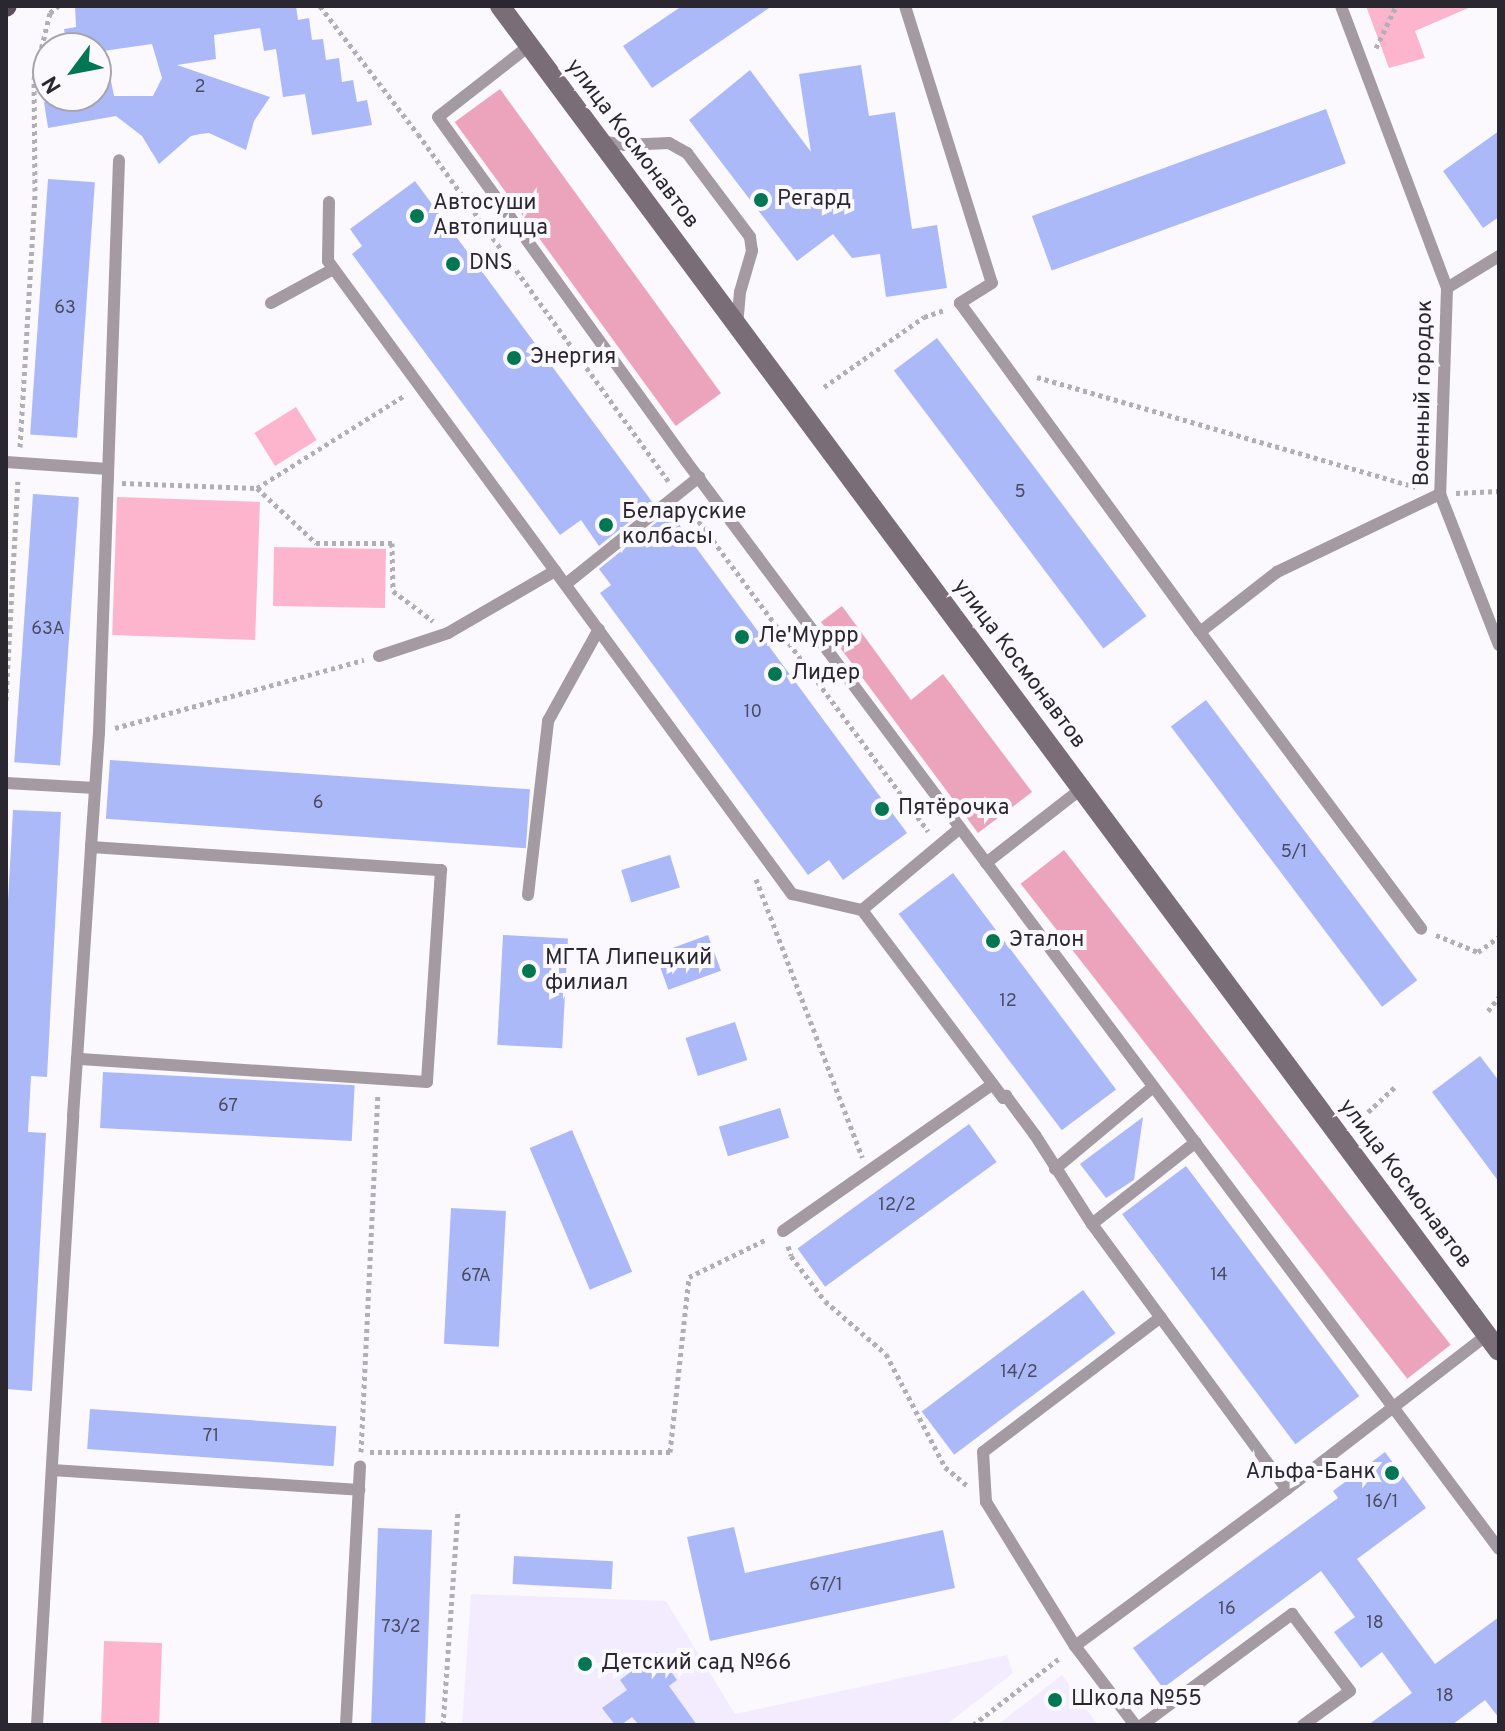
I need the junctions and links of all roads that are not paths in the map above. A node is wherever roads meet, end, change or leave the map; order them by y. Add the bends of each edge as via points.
1 (500, 6) edge
2 (905, 6) edge
3 (1341, 6) edge
4 (529, 46) junction
5 (600, 141) junction
6 (119, 160) dead end
7 (329, 202) dead end
8 (1499, 256) edge
9 (333, 269) junction
10 (1447, 288) junction
11 (271, 303) dead end
12 (737, 325) junction
13 (13, 462) edge
14 (108, 476) junction
15 (699, 477) junction
16 (1440, 494) junction
17 (555, 571) junction
18 (566, 584) junction
19 (599, 629) junction
20 (1200, 632) junction
21 (1499, 645) edge
22 (379, 656) road end
23 (6, 783) edge
24 (95, 788) junction
25 (1081, 789) junction
26 (960, 828) junction
27 (91, 847) junction
28 (986, 863) junction
29 (528, 895) dead end
30 (862, 910) junction
31 (1421, 929) road end
32 (77, 1059) junction
33 (993, 1084) junction
34 (1153, 1087) junction
35 (1196, 1142) junction
36 (1055, 1169) junction
37 (1092, 1224) junction
38 (783, 1231) road end
39 (1161, 1317) junction
40 (1493, 1343) edge
41 (1393, 1406) junction
42 (360, 1466) road end
43 (52, 1470) junction
44 (1287, 1489) junction
45 (359, 1490) junction
46 (1499, 1549) edge
47 (1075, 1646) junction
48 (37, 1725) edge
49 (346, 1725) edge
50 (1135, 1725) edge
51 (1142, 1725) edge
52 (1303, 1725) edge

1 - 4 main road, улица Космонавтов
2 - 20 lane via 992,283 960,303
3 - 10 lane, Военный городок
4 - 5 main road, улица Космонавтов
4 - 15 lane via 438,117
5 - 12 main road, улица Космонавтов
5 - 12 lane via 669,143 687,153 750,237 752,251
6 - 14 lane
7 - 9 lane via 328,261
8 - 10 lane
9 - 11 lane
9 - 17 lane
10 - 16 lane, Военный городок
12 - 25 main road, улица Космонавтов
13 - 14 lane
14 - 24 lane
15 - 18 lane
15 - 26 lane
16 - 20 lane via 1277,572
16 - 21 lane, Военный городок
17 - 18 lane
17 - 22 lane via 448,633
18 - 19 lane
19 - 29 lane via 548,721
19 - 30 lane via 792,894
20 - 31 lane
23 - 24 lane
24 - 27 lane
25 - 28 lane
25 - 40 main road, улица Космонавтов
26 - 28 lane
26 - 30 lane
27 - 32 lane
27 - 32 lane via 441,870 427,1082
28 - 34 lane
30 - 33 lane
32 - 43 lane
33 - 36 lane
33 - 38 lane
34 - 35 lane
34 - 36 lane
35 - 37 lane
35 - 41 lane
36 - 37 lane
37 - 39 lane
39 - 44 lane
39 - 47 lane via 983,1452 986,1502
40 - 41 lane
41 - 44 lane
41 - 46 lane
42 - 45 lane
43 - 45 lane
43 - 48 lane
44 - 47 lane
45 - 49 lane
47 - 50 lane
51 - 52 lane via 1292,1614 1350,1691

